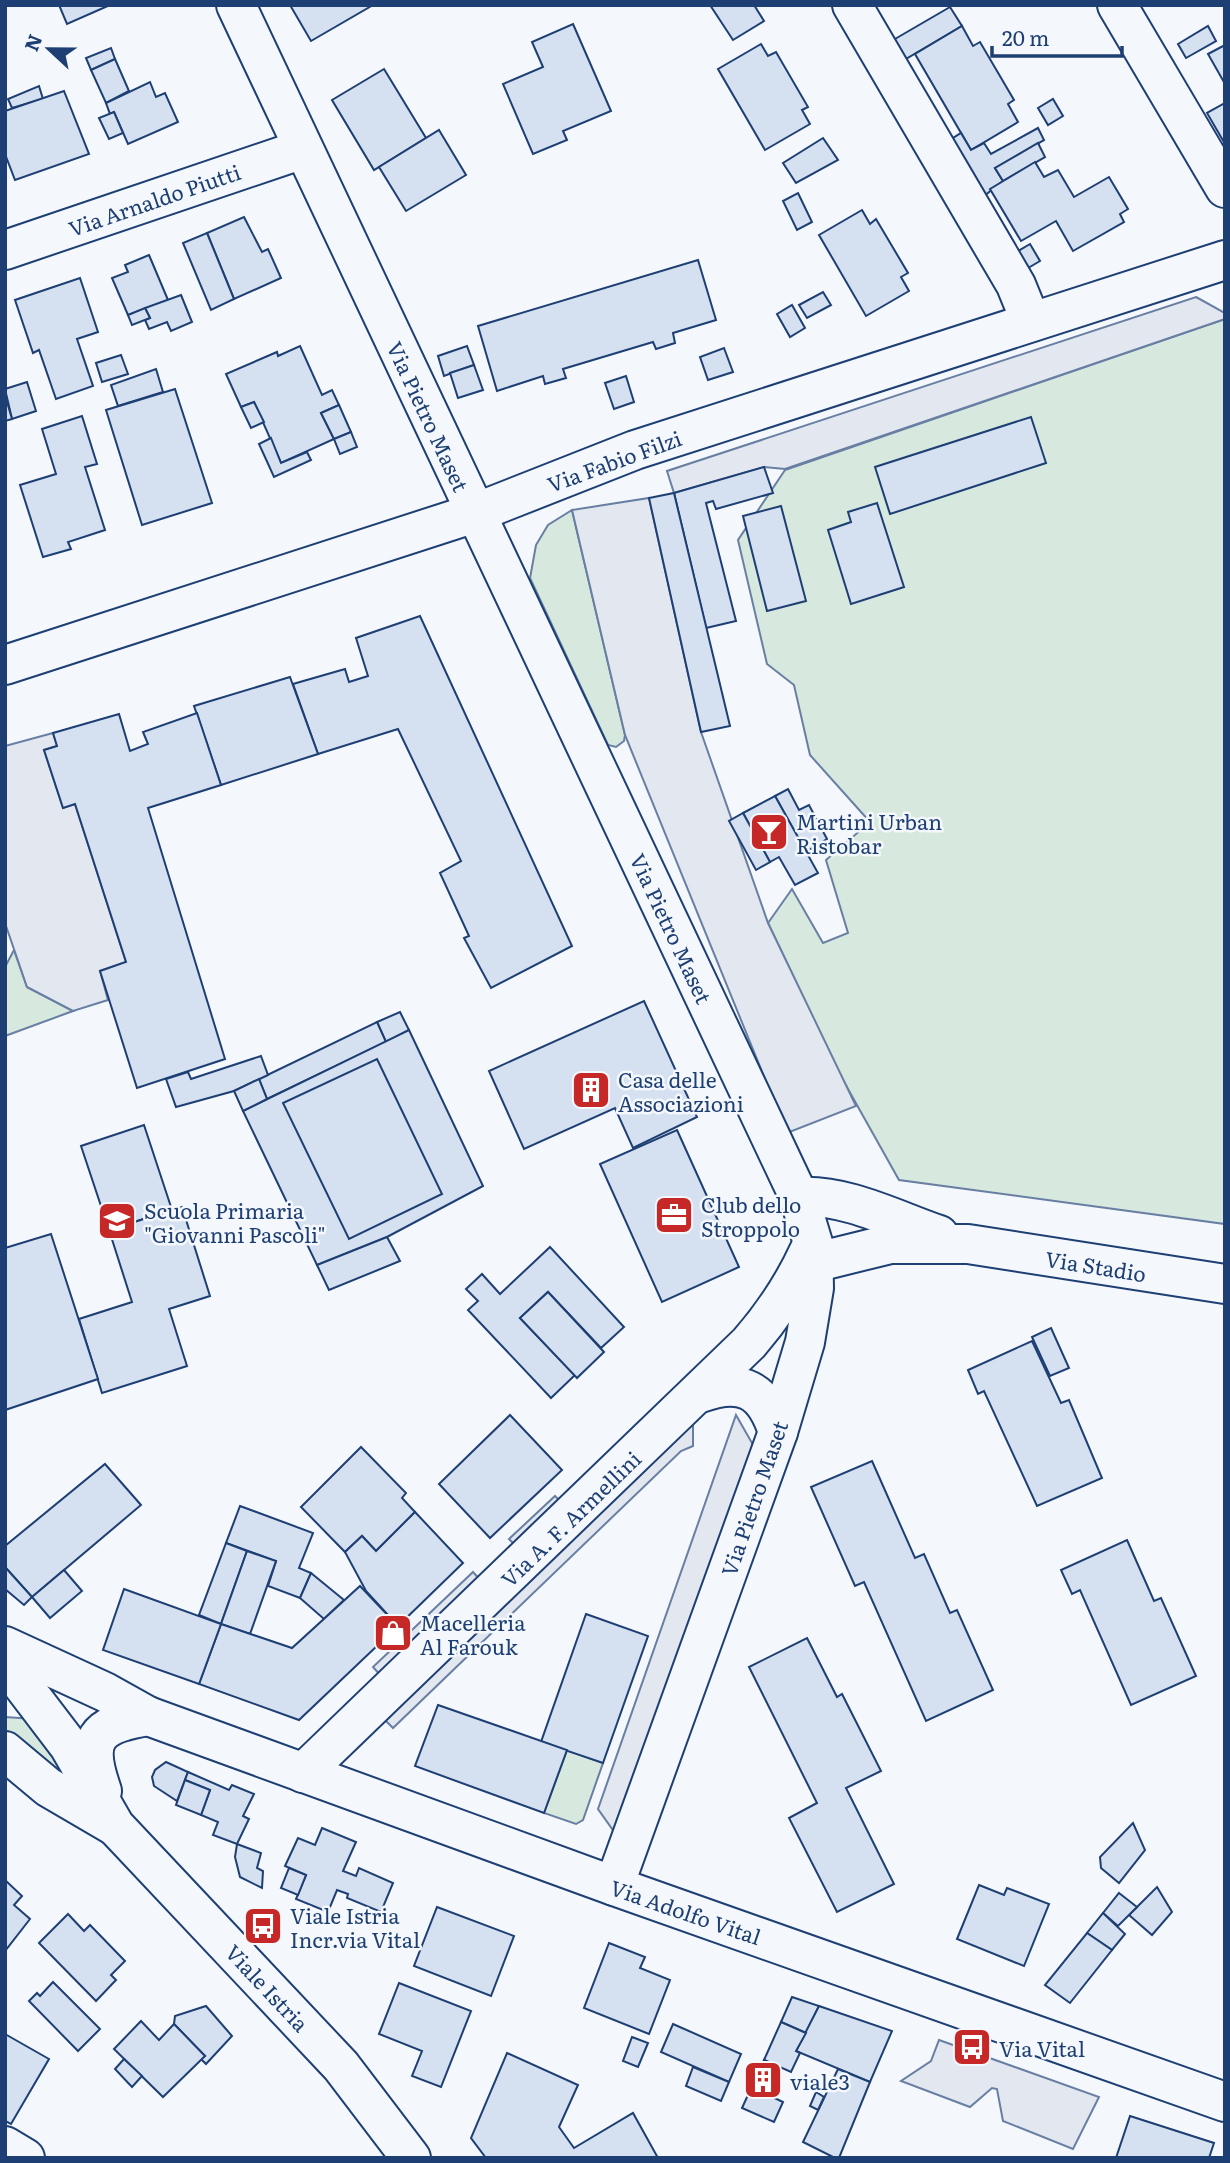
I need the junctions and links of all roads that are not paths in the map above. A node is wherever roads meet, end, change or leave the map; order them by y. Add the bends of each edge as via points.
1 (236, 5) edge
2 (852, 5) edge
3 (1117, 5) edge
4 (303, 149) junction
5 (1225, 188) edge
6 (5, 250) edge
7 (1225, 260) edge
8 (1031, 322) junction
9 (475, 513) junction
10 (5, 665) edge
11 (799, 1197) junction
12 (968, 1244) junction
13 (813, 1253) junction
14 (1225, 1284) edge
15 (700, 1393) junction
16 (778, 1432) junction
17 (5, 1646) edge
18 (5, 1662) edge
19 (22, 1702) edge
20 (148, 1716) junction
21 (5, 1751) edge
22 (303, 1773) junction
23 (115, 1826) junction
24 (614, 1886) junction
25 (1225, 2102) edge
26 (5, 2146) edge
27 (25, 2158) edge
28 (411, 2158) edge

1 - 4 street, Via Pietro Maset
2 - 8 street via 1016,285
3 - 5 street
4 - 6 street, Via Arnaldo Piutti
4 - 9 street, Via Pietro Maset
7 - 8 street, Via Fabio Filzi
8 - 9 street, Via Fabio Filzi via 635,450
9 - 10 street, Via Fabio Filzi
9 - 11 street, Via Pietro Maset
11 - 12 street, Via Stadio via 839,1200
11 - 13 street, Via Pietro Maset
12 - 13 street, Via Stadio via 890,1244
12 - 14 street, Via Stadio
13 - 15 street, Via A. F. Armellini via 774,1313
13 - 16 street, Via Pietro Maset via 814,1288 805,1342
15 - 16 street via 725,1384 744,1387 766,1405
15 - 22 street, Via A. F. Armellini
16 - 24 street, Via Pietro Maset
17 - 20 street, Via Adolfo Vital
18 - 19 street, Viale Istria
19 - 20 street, Via Adolfo Vital
19 - 23 street, Viale Istria via 69,1746
20 - 22 street, Via Adolfo Vital
20 - 23 street via 113,1725 94,1744 92,1760
21 - 23 street, Viale Istria via 48,1787
22 - 24 street, Via Adolfo Vital
23 - 28 street, Viale Istria via 341,2066
24 - 25 street, Via Adolfo Vital
26 - 27 street

